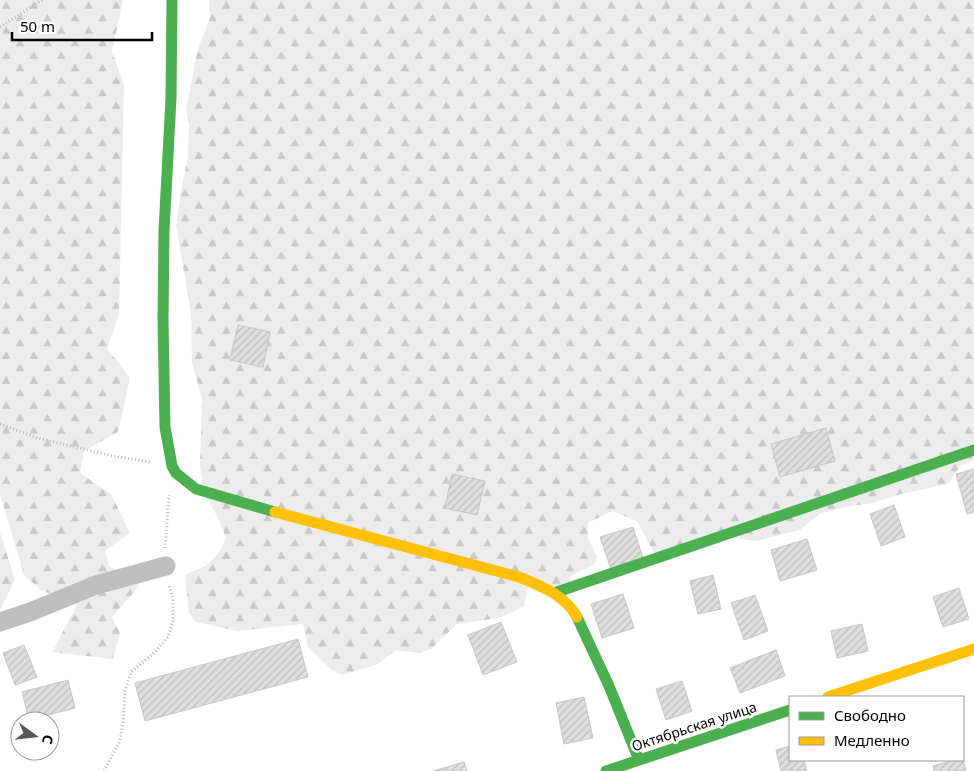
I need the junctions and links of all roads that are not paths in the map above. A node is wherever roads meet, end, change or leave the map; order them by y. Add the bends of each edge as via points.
1 (172, 0) edge
2 (974, 450) edge
3 (166, 566) road end
4 (554, 593) junction
5 (0, 622) edge
6 (974, 649) edge
7 (831, 696) edge
8 (789, 710) edge
9 (639, 760) junction
10 (606, 771) edge

1 - 4 street via 163,320 166,427 174,469 196,489 519,577
2 - 4 street
3 - 5 street via 96,584
4 - 9 street via 570,606 579,620
6 - 7 street
8 - 9 street, Октябрьская улица
9 - 10 street, Октябрьская улица

